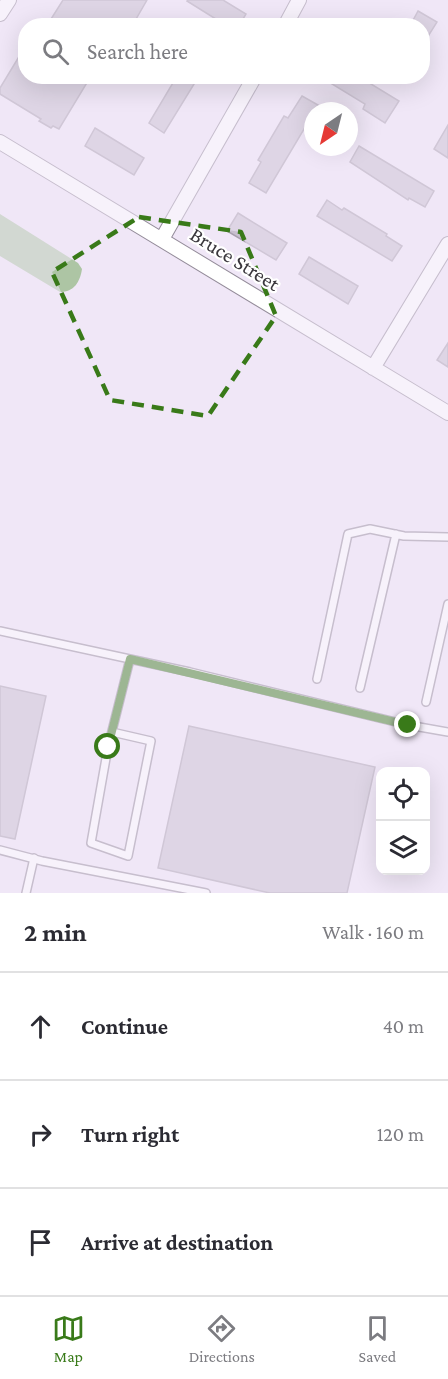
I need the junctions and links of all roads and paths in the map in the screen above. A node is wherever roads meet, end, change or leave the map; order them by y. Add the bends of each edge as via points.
1 (9, 0) edge
2 (299, 0) edge
3 (0, 14) edge
4 (289, 18) edge
5 (250, 84) edge
6 (0, 142) edge
7 (162, 239) junction
8 (448, 244) edge
9 (373, 368) junction
10 (448, 413) edge
11 (396, 534) junction
12 (448, 537) edge
13 (448, 604) edge
14 (0, 631) edge
15 (130, 659) junction
16 (317, 679) dead end
17 (360, 688) dead end
18 (426, 702) dead end
19 (112, 732) junction
20 (448, 732) edge
21 (0, 850) edge
22 (34, 858) junction
23 (26, 893) edge
24 (206, 893) edge

1 - 3 street
2 - 4 street
5 - 7 street
6 - 7 street, Bruce Street
7 - 9 street, Bruce Street
8 - 9 street
9 - 10 street, Bruce Street
11 - 12 lane
11 - 16 lane via 370,530 348,534
11 - 17 lane
13 - 18 lane
14 - 15 lane
15 - 19 lane
15 - 20 lane
19 - 19 lane via 91,843 128,856 151,741
21 - 22 lane
22 - 23 lane
22 - 24 lane

